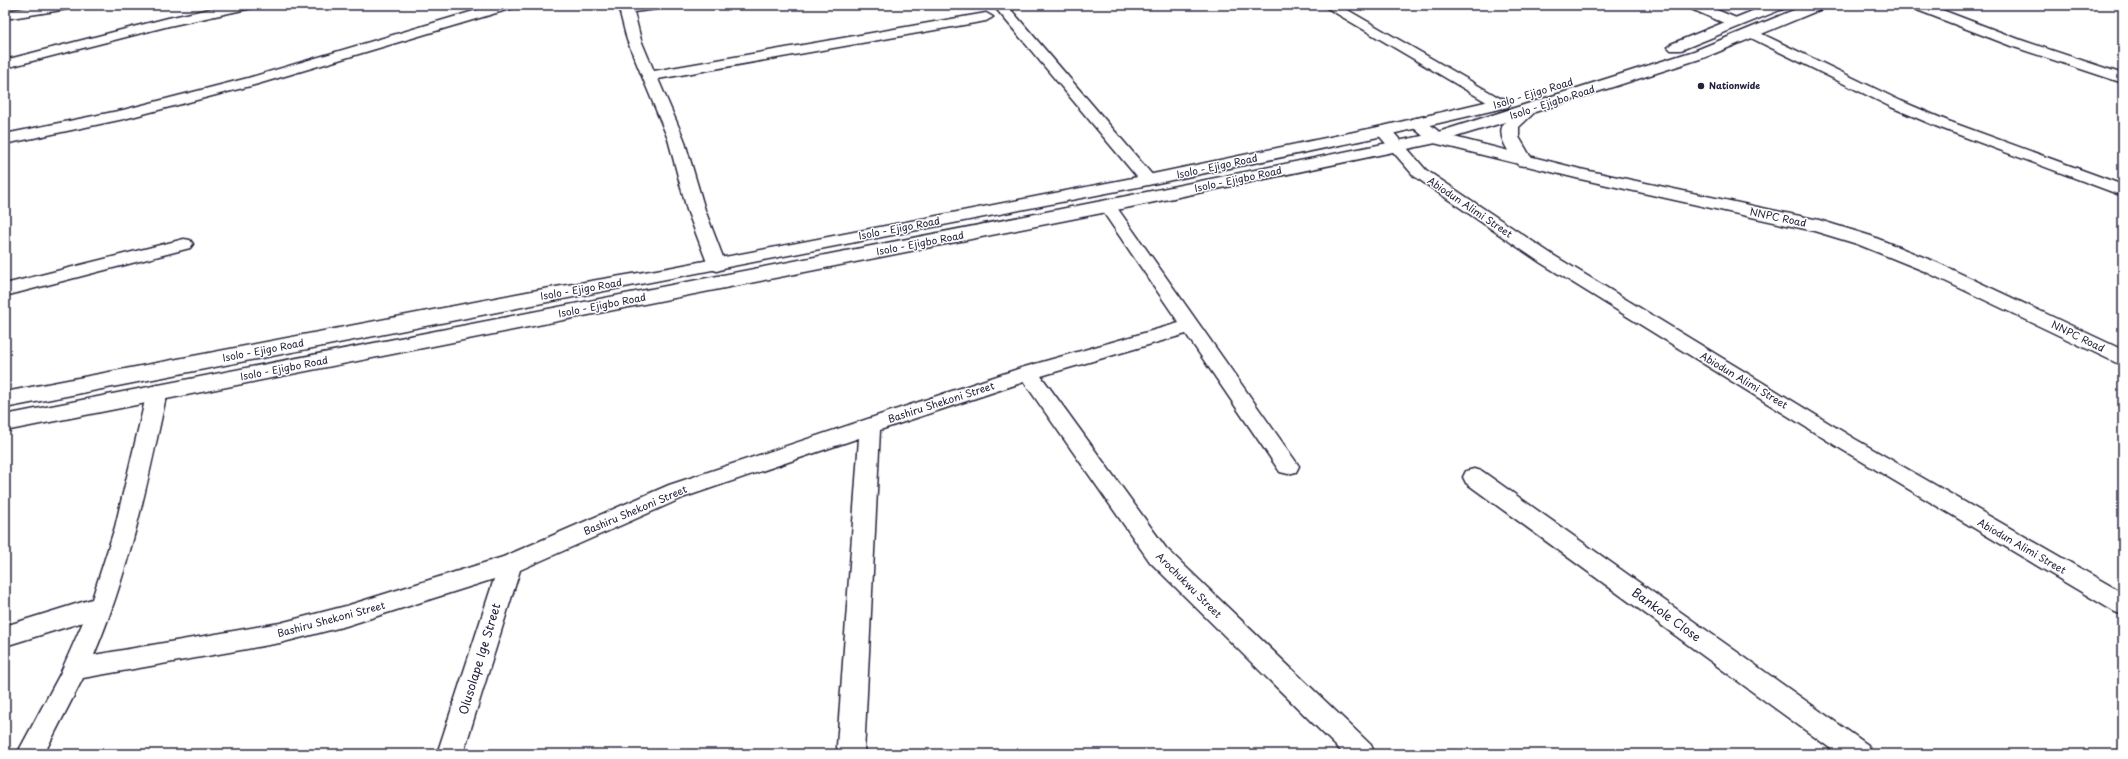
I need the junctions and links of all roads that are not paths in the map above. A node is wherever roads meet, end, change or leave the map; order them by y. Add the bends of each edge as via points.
1 (68, 5) edge
2 (247, 5) edge
3 (508, 5) edge
4 (657, 5) edge
5 (1000, 5) edge
6 (1329, 5) edge
7 (1694, 5) edge
8 (1780, 5) edge
9 (1819, 5) edge
10 (1917, 5) edge
11 (625, 7) edge
12 (5, 15) edge
13 (986, 17) dead end
14 (1736, 23) junction
15 (1752, 33) junction
16 (5, 64) edge
17 (651, 76) junction
18 (2123, 79) edge
19 (1500, 104) junction
20 (1529, 109) junction
21 (1417, 123) junction
22 (1383, 131) junction
23 (1436, 138) junction
24 (5, 139) edge
25 (1399, 146) junction
26 (1524, 161) junction
27 (1148, 180) junction
28 (2123, 191) edge
29 (1107, 206) junction
30 (184, 244) dead end
31 (717, 265) junction
32 (5, 290) edge
33 (1191, 326) junction
34 (2123, 359) edge
35 (1028, 373) junction
36 (157, 392) junction
37 (5, 400) edge
38 (5, 423) edge
39 (870, 426) junction
40 (1288, 466) dead end
41 (1474, 476) dead end
42 (510, 564) junction
43 (2123, 605) edge
44 (101, 606) junction
45 (5, 636) edge
46 (74, 669) junction
47 (30, 754) edge
48 (450, 754) edge
49 (851, 754) edge
50 (1362, 754) edge
51 (1859, 754) edge

1 - 12 street
2 - 16 street via 168,22
3 - 24 street via 253,81 124,114
4 - 11 street
5 - 27 street
6 - 19 street
7 - 14 street
8 - 14 main road, Isolo - Ejigo Road
9 - 15 main road, Isolo - Ejigbo Road
10 - 18 street via 2016,43
11 - 17 street via 634,40
13 - 17 street
14 - 19 main road, Isolo - Ejigo Road via 1682,45
15 - 20 main road, Isolo - Ejigbo Road via 1700,54
15 - 28 street via 1896,104
17 - 31 street via 676,139 696,210
19 - 21 main road, Isolo - Ejigo Road
20 - 23 main road, Isolo - Ejigbo Road
20 - 26 main road via 1510,126 1510,137
21 - 22 main road, Isolo - Ejigo Road
21 - 23 main road, NNPC Road
22 - 25 street, Abiodun Alimi Street
22 - 27 main road, Isolo - Ejigo Road
23 - 25 main road, Isolo - Ejigbo Road
23 - 26 main road, NNPC Road
25 - 29 main road, Isolo - Ejigbo Road
25 - 43 street, Abiodun Alimi Street via 1405,157 1420,173 1547,259 1848,444
26 - 34 main road, NNPC Road via 1819,226 1931,267
27 - 31 main road, Isolo - Ejigo Road
29 - 33 street
29 - 36 main road, Isolo - Ejigbo Road
30 - 32 street
31 - 37 main road, Isolo - Ejigo Road via 532,298
33 - 35 street, Bashiru Shekoni Street
33 - 40 street
35 - 39 street, Bashiru Shekoni Street
35 - 50 street, Arochukwu Street via 1158,555
36 - 38 main road, Isolo - Ejigbo Road
36 - 44 street via 132,506
39 - 42 street, Bashiru Shekoni Street via 677,491
39 - 49 street
41 - 51 street, Bankole Close
42 - 46 street, Bashiru Shekoni Street via 280,634
42 - 48 street, Olusolape Ige Street
44 - 45 street
44 - 46 street
46 - 47 street

